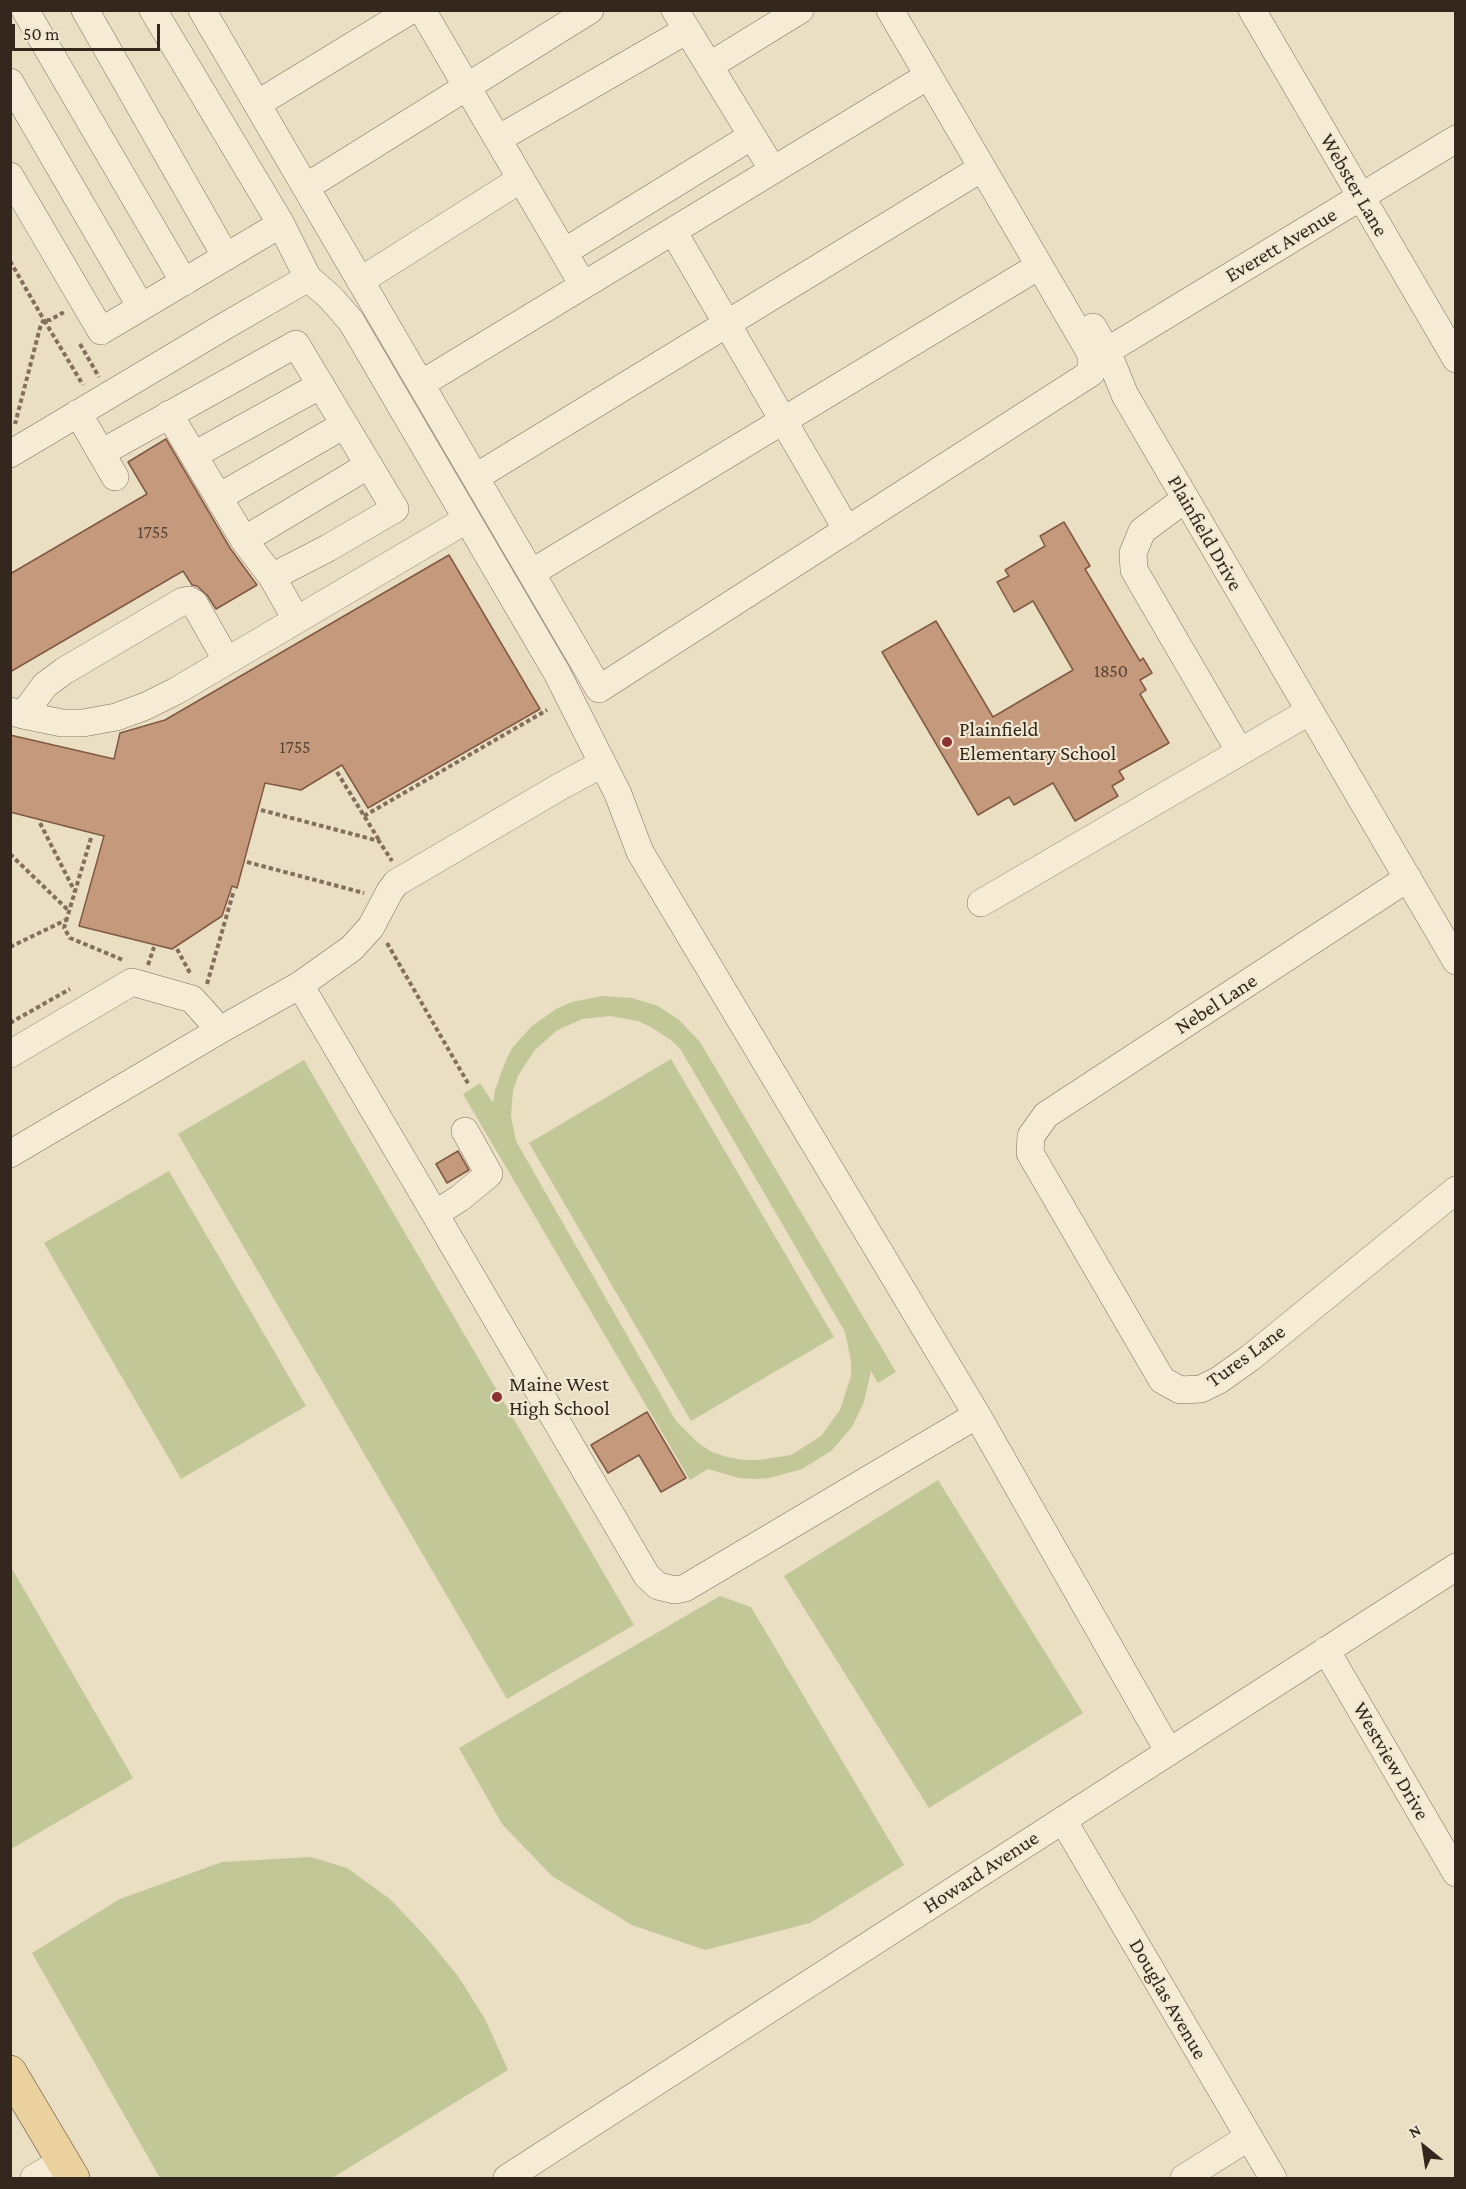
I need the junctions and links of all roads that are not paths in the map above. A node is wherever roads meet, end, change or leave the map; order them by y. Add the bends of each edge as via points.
1 (26, 10) edge
2 (85, 10) edge
3 (153, 10) edge
4 (411, 10) edge
5 (423, 10) edge
6 (590, 10) edge
7 (800, 10) edge
8 (890, 10) edge
9 (1252, 10) edge
10 (206, 12) edge
11 (681, 20) edge
12 (709, 66) junction
13 (928, 76) junction
14 (10, 82) edge
15 (467, 87) junction
16 (963, 102) dead end
17 (257, 104) junction
18 (752, 136) junction
19 (498, 139) junction
20 (1455, 139) edge
21 (982, 168) junction
22 (773, 170) junction
23 (10, 176) edge
24 (521, 179) junction
25 (306, 188) junction
26 (1361, 196) junction
27 (281, 224) junction
28 (673, 231) junction
29 (564, 252) junction
30 (226, 257) junction
31 (1040, 266) junction
32 (308, 279) junction
33 (360, 281) junction
34 (184, 282) junction
35 (583, 285) junction
36 (141, 307) junction
37 (727, 324) junction
38 (1107, 351) junction
39 (1455, 359) edge
40 (421, 384) junction
41 (321, 385) junction
42 (82, 403) junction
43 (169, 414) junction
44 (783, 421) junction
45 (344, 425) junction
46 (101, 453) junction
47 (10, 454) edge
48 (194, 455) junction
49 (369, 465) junction
50 (115, 477) dead end
51 (476, 477) junction
52 (219, 497) junction
53 (1185, 499) junction
54 (466, 520) junction
55 (847, 530) junction
56 (244, 540) junction
57 (531, 573) junction
58 (272, 577) junction
59 (296, 619) junction
60 (226, 661) junction
61 (1310, 711) junction
62 (17, 713) edge
63 (1240, 752) junction
64 (602, 764) junction
65 (1408, 878) junction
66 (981, 903) dead end
67 (1455, 961) edge
68 (300, 985) junction
69 (220, 1030) junction
70 (10, 1054) edge
71 (465, 1131) dead end
72 (1031, 1136) joint
73 (10, 1154) edge
74 (1455, 1190) edge
75 (435, 1214) junction
76 (977, 1415) junction
77 (1455, 1567) edge
78 (1326, 1650) junction
79 (1169, 1752) junction
80 (1063, 1820) junction
81 (1455, 1873) edge
82 (10, 2072) edge
83 (1249, 2137) junction
84 (68, 2170) edge
85 (34, 2178) edge
86 (507, 2178) edge
87 (1184, 2178) edge
88 (1274, 2178) edge

1 - 34 street
2 - 30 street
3 - 27 street
4 - 17 street
5 - 15 street
6 - 15 street
7 - 12 street
8 - 13 street
9 - 26 street, Webster Lane
10 - 17 street
11 - 12 street
11 - 19 street
12 - 18 street
13 - 21 street
13 - 22 street
14 - 36 street
15 - 19 street
15 - 25 street
16 - 38 street, Plainfield Drive
17 - 25 street
18 - 22 street
18 - 29 street
19 - 24 street
20 - 26 street, Everett Avenue
21 - 31 street
21 - 37 street
22 - 28 street
23 - 36 street via 89,335
24 - 29 street
24 - 33 street
25 - 33 street
26 - 38 street, Everett Avenue
26 - 39 street, Webster Lane
27 - 30 street
27 - 32 street
28 - 35 street
28 - 37 street
29 - 35 street
30 - 34 street
31 - 44 street
31 - 55 street via 1091,354 1091,373
32 - 42 street
32 - 54 street via 351,321
33 - 40 street
34 - 36 street
35 - 40 street
37 - 44 street
37 - 51 street
38 - 53 street, Plainfield Drive via 1125,395
40 - 51 street
41 - 43 street via 296,344
41 - 45 street
41 - 48 street
42 - 46 street
42 - 47 street
43 - 46 street
43 - 48 street
44 - 55 street
44 - 57 street
45 - 49 street
45 - 52 street
46 - 50 street
48 - 52 street
49 - 56 street
49 - 58 street via 395,509
51 - 57 street
52 - 56 street
53 - 61 street, Plainfield Drive
53 - 63 street via 1142,531 1133,553 1134,570
54 - 59 street
54 - 64 street via 557,673
55 - 57 street via 599,689
56 - 58 street
58 - 59 street
59 - 60 street
60 - 62 street via 176,691 116,717 62,723
60 - 62 street via 194,603 183,600 64,671
61 - 63 street
61 - 65 street, Plainfield Drive
63 - 66 street
64 - 68 street via 396,883 371,927 352,948
64 - 76 street via 640,852
65 - 67 street, Plainfield Drive
65 - 72 street, Nebel Lane via 1046,1115
68 - 69 street
68 - 75 street
69 - 70 street via 192,999 132,982
69 - 73 street
71 - 75 street via 489,1174
72 - 74 street, Tures Lane via 1030,1153 1162,1380 1180,1390 1201,1389 1250,1358
75 - 76 street via 646,1576 665,1588 685,1588
76 - 79 street
77 - 78 street, Howard Avenue
78 - 79 street, Howard Avenue
78 - 81 street, Westview Drive
79 - 80 street, Howard Avenue
80 - 83 street, Douglas Avenue
80 - 86 street, Howard Avenue
82 - 84 main road
83 - 87 street
83 - 88 street, Douglas Avenue
84 - 85 street

